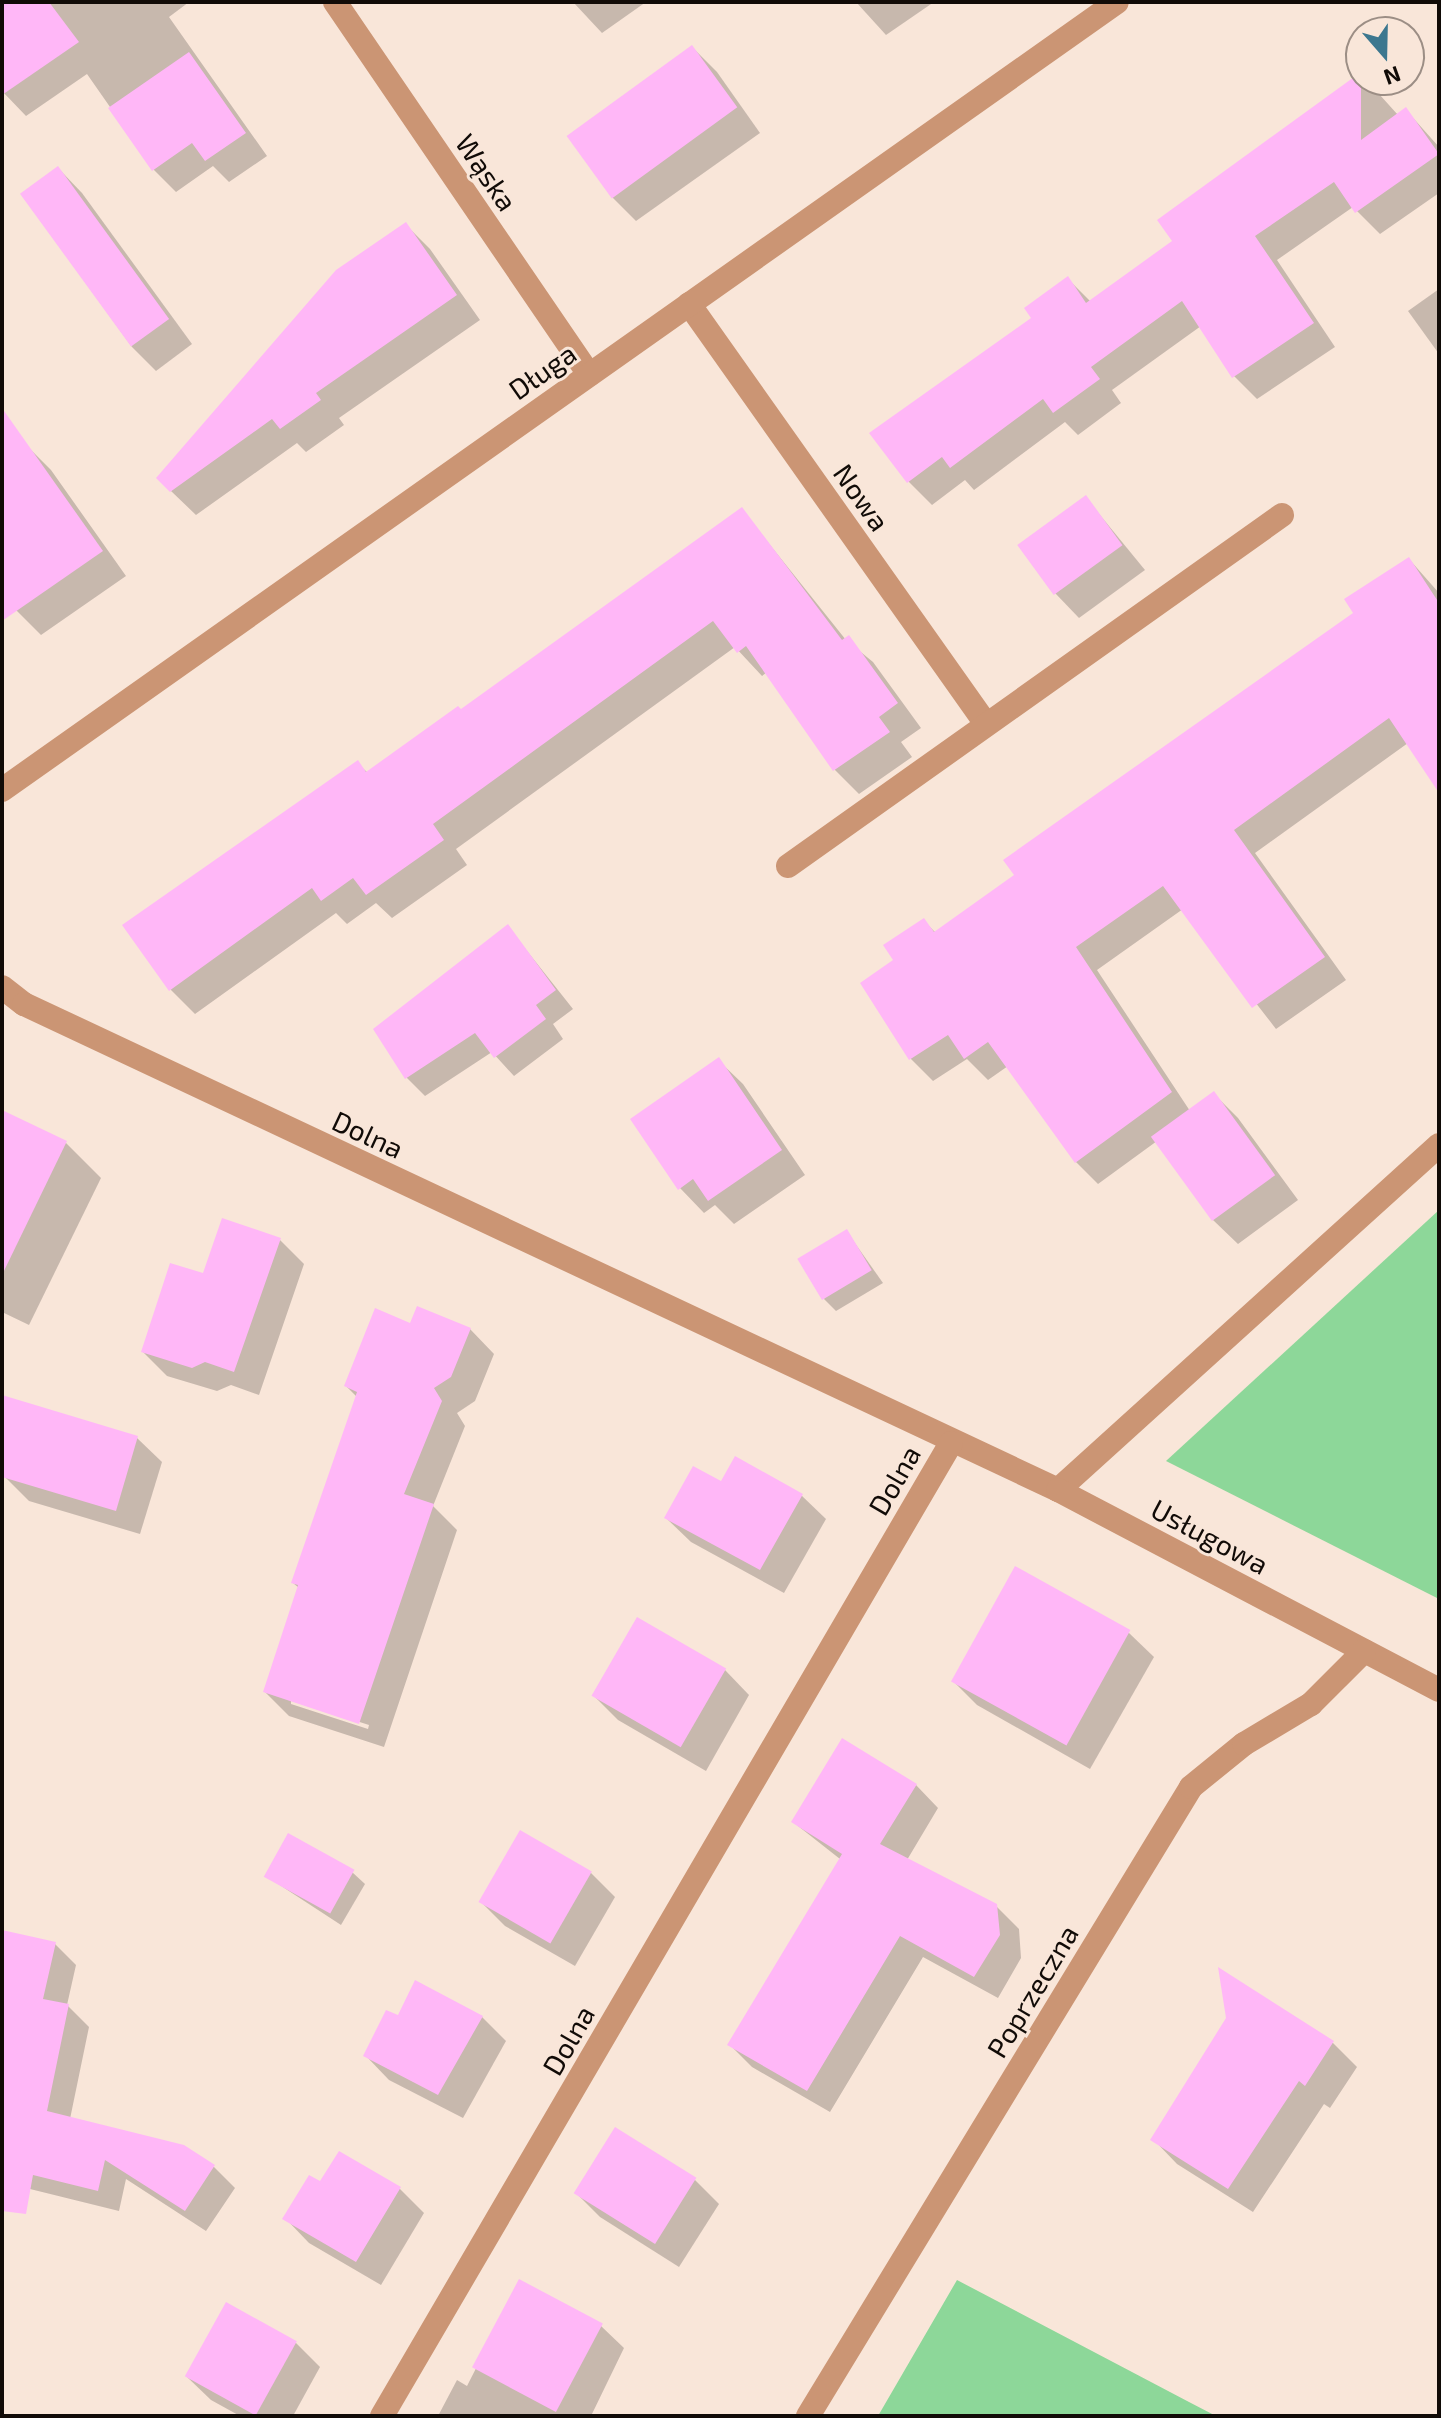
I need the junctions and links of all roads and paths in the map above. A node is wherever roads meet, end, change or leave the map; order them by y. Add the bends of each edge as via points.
1 (335, 2) edge
2 (1117, 2) edge
3 (689, 304) junction
4 (589, 375) junction
5 (1282, 515) dead end
6 (986, 724) junction
7 (2, 790) edge
8 (788, 866) dead end
9 (2, 987) edge
10 (1439, 1145) edge
11 (951, 1443) junction
12 (1058, 1490) junction
13 (1364, 1651) junction
14 (1439, 1690) edge
15 (382, 2416) edge
16 (808, 2416) edge

1 - 4 street, Wąska
2 - 3 street, Długa
3 - 4 street, Długa
3 - 6 street, Nowa
4 - 7 street, Długa
5 - 6 street
6 - 8 street
9 - 11 street, Dolna via 24,1004
10 - 12 street
11 - 12 street, Usługowa
11 - 15 street, Dolna
12 - 13 street, Usługowa
13 - 14 street, Usługowa
13 - 16 street, Poprzeczna via 1311,1704 1244,1744 1191,1787

